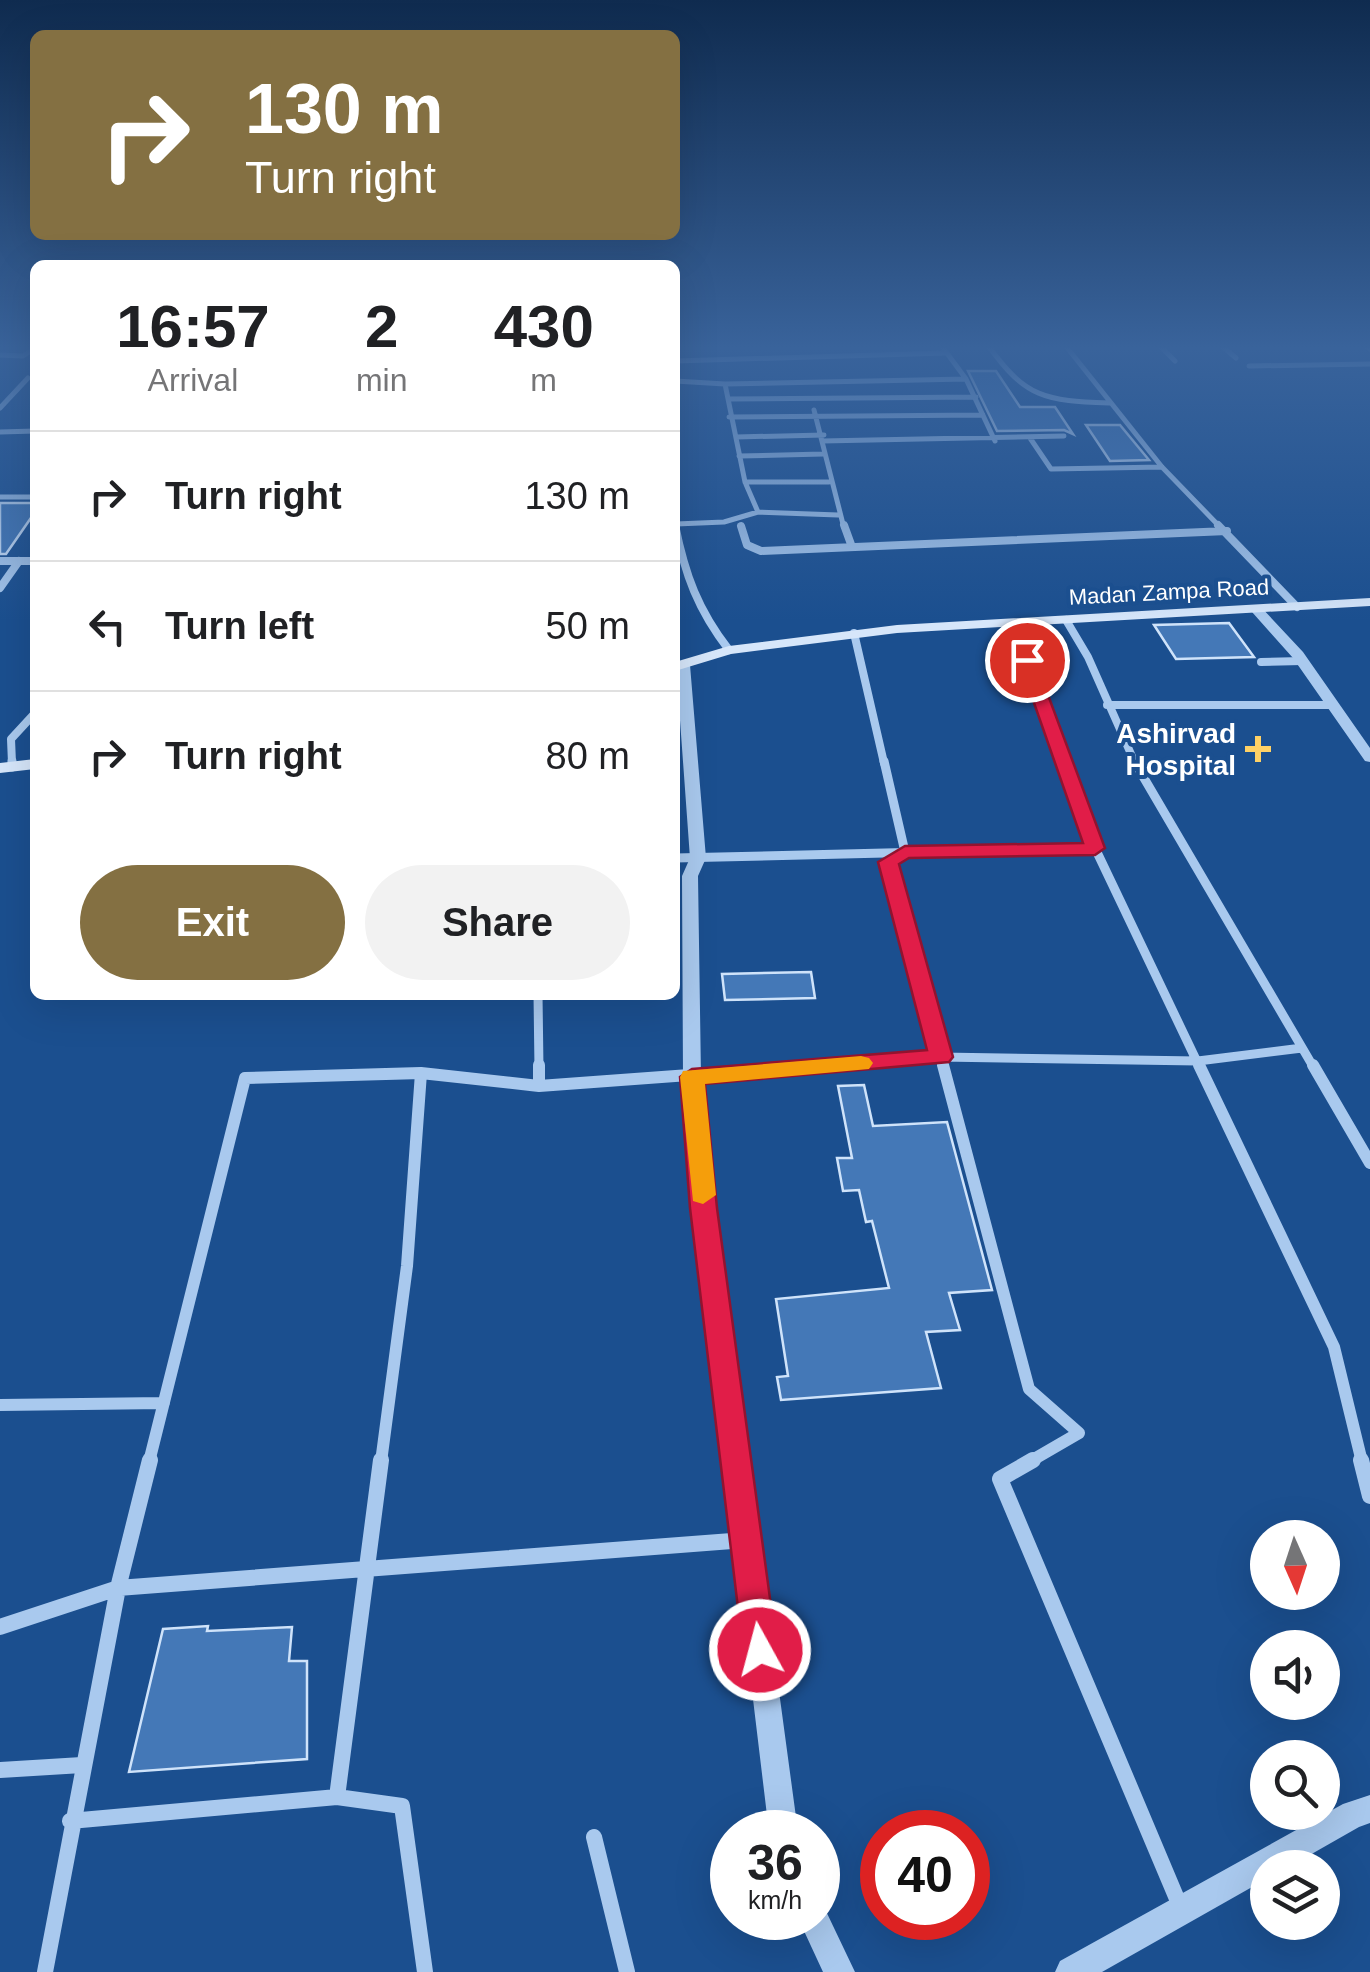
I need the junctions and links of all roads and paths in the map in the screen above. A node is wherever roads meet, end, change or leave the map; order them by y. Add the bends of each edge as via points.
1 (736, 437) edge
2 (738, 437) edge
3 (995, 437) edge
4 (1047, 437) edge
5 (1137, 437) edge
6 (823, 438) junction
7 (1030, 438) junction
8 (996, 440) junction
9 (823, 454) junction
10 (739, 456) junction
11 (1162, 467) junction
12 (745, 482) junction
13 (829, 482) junction
14 (0, 497) edge
15 (30, 497) edge
16 (758, 512) junction
17 (838, 515) junction
18 (680, 524) edge
19 (741, 526) dead end
20 (1227, 532) junction
21 (852, 547) junction
22 (680, 548) edge
23 (20, 561) junction
24 (30, 561) edge
25 (0, 562) edge
26 (0, 588) edge
27 (1370, 602) edge
28 (1298, 607) junction
29 (1256, 609) junction
30 (1066, 620) junction
31 (1020, 622) junction
32 (854, 634) junction
33 (729, 650) junction
34 (1302, 660) junction
35 (1262, 662) dead end
36 (680, 666) edge
37 (680, 678) edge
38 (1107, 705) junction
39 (1333, 705) junction
40 (30, 719) edge
41 (1370, 758) edge
42 (6, 768) edge
43 (1095, 848) junction
44 (905, 852) junction
45 (686, 858) edge
46 (538, 1000) edge
47 (1302, 1048) junction
48 (940, 1057) junction
49 (1198, 1061) junction
50 (421, 1073) junction
51 (692, 1077) junction
52 (538, 1086) junction
53 (1370, 1163) edge
54 (164, 1402) junction
55 (0, 1405) edge
56 (1370, 1496) edge
57 (746, 1540) junction
58 (366, 1569) junction
59 (118, 1588) junction
60 (0, 1627) edge
61 (82, 1766) junction
62 (0, 1770) edge
63 (337, 1798) junction
64 (1370, 1809) edge
65 (781, 1810) edge
66 (70, 1821) junction
67 (594, 1836) dead end
68 (1181, 1910) junction
69 (824, 1940) edge
70 (45, 1972) edge
71 (425, 1972) edge
72 (626, 1972) edge
73 (840, 1972) edge
74 (1070, 1972) edge

1 - 10 street
2 - 6 street
3 - 8 street
4 - 7 street
5 - 11 street
6 - 8 street
6 - 9 street
7 - 8 street
7 - 11 street via 1051,469
9 - 10 street
9 - 13 street
10 - 12 street
11 - 20 street
12 - 13 street
12 - 16 street
13 - 17 street
14 - 15 street
16 - 17 street
16 - 18 street
17 - 21 street
19 - 21 street via 746,545 761,551
20 - 21 street
20 - 28 street
22 - 33 street via 703,616
23 - 24 street
23 - 25 street
23 - 26 street
27 - 28 main road, Madan Zampa Road
28 - 29 main road, Madan Zampa Road
29 - 30 main road, Madan Zampa Road
29 - 34 street
30 - 31 main road, Madan Zampa Road
30 - 38 street
31 - 32 main road, Madan Zampa Road
31 - 43 street via 1032,684
32 - 33 main road, Madan Zampa Road
32 - 44 street
33 - 36 main road, Madan Zampa Road
34 - 35 street
34 - 39 street
37 - 45 street
38 - 39 street
38 - 47 street
39 - 41 street
40 - 42 street via 11,739
43 - 44 street
43 - 49 street
44 - 45 street
44 - 48 street via 888,862
45 - 51 street
46 - 52 street
47 - 49 street
47 - 53 street
48 - 49 street
48 - 51 street
48 - 68 street via 1029,1389 1078,1433 1000,1479
49 - 56 street via 1334,1346
50 - 52 street
50 - 54 street via 244,1078
50 - 58 street via 408,1266
51 - 52 street
51 - 57 street
54 - 55 street
54 - 59 street
57 - 58 street
57 - 65 street
58 - 59 street
58 - 63 street
59 - 60 street
59 - 61 street
61 - 62 street
61 - 66 street
63 - 66 street
63 - 71 street via 402,1806
64 - 68 street
66 - 70 street
67 - 72 street
68 - 74 street
69 - 73 street

